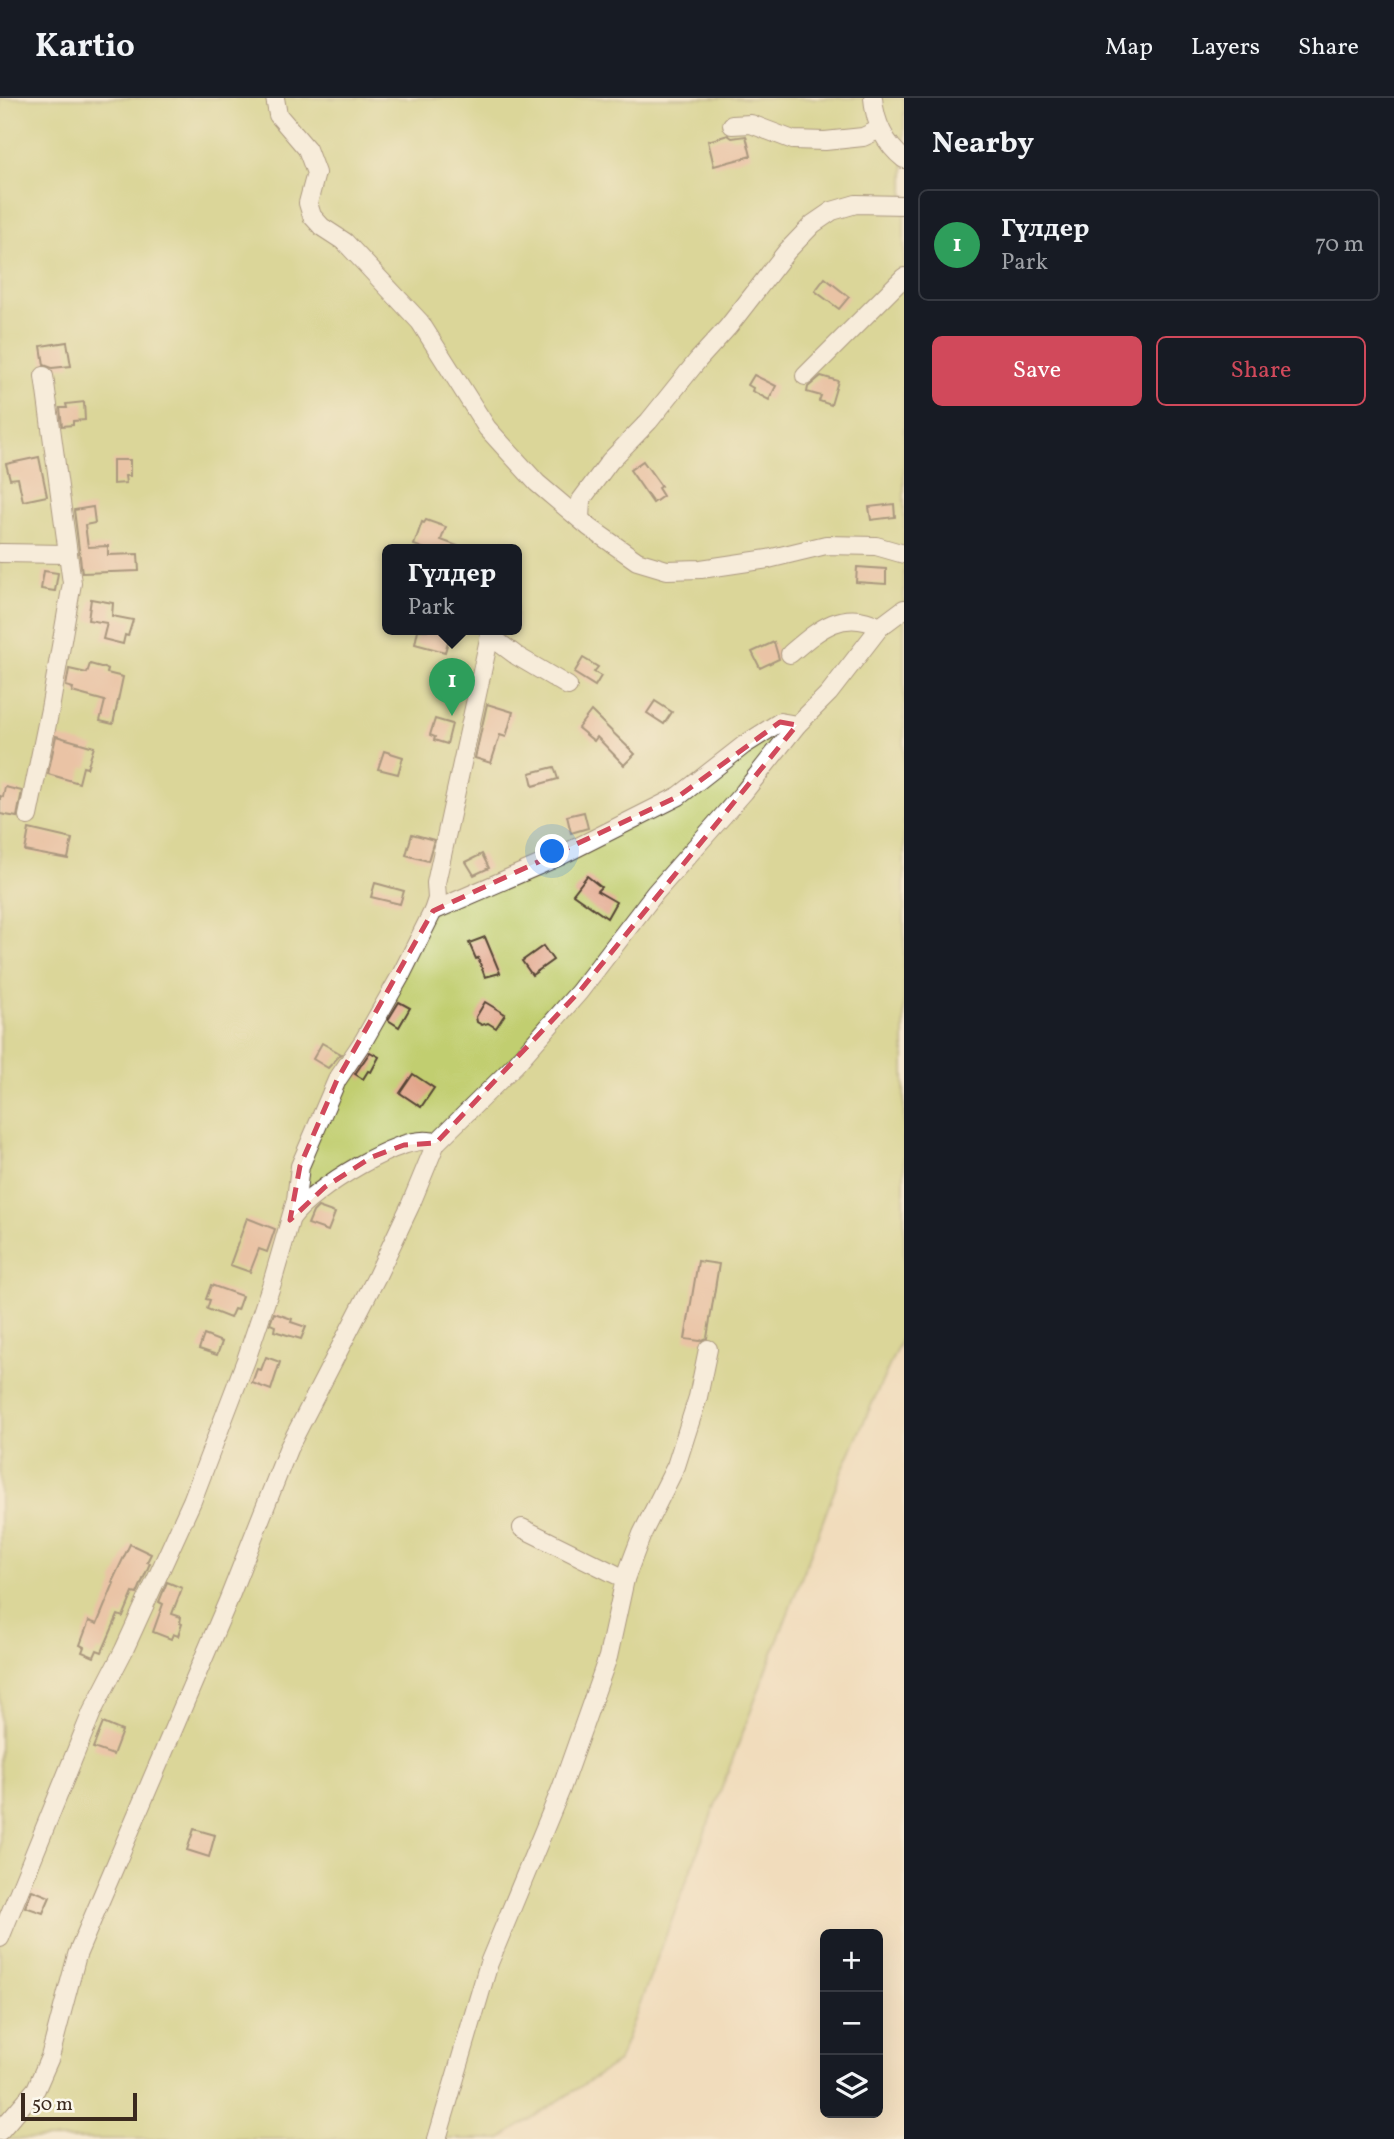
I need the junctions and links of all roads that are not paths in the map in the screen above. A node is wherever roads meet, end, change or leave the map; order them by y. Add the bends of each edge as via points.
1 (275, 98) edge
2 (873, 98) edge
3 (732, 125) dead end
4 (880, 129) junction
5 (904, 159) edge
6 (904, 205) edge
7 (904, 277) edge
8 (44, 376) dead end
9 (805, 376) dead end
10 (580, 519) junction
11 (0, 553) edge
12 (67, 554) junction
13 (904, 554) edge
14 (904, 609) edge
15 (880, 627) junction
16 (490, 635) edge
17 (492, 635) edge
18 (790, 654) dead end
19 (568, 686) dead end
20 (797, 725) junction
21 (28, 816) dead end
22 (433, 911) junction
23 (436, 1143) junction
24 (290, 1220) junction
25 (708, 1349) dead end
26 (522, 1528) dead end
27 (625, 1579) junction
28 (0, 1938) edge
29 (0, 2131) edge
30 (437, 2139) edge

1 - 10 street via 278,115 307,149 316,173 309,203 312,216 345,242 420,322 487,428 537,483
2 - 4 street
3 - 4 street via 751,124 793,140 825,141 863,137
4 - 5 street
6 - 10 street via 856,204 832,211 813,224 649,421 610,461 581,500
7 - 9 street
8 - 12 street
10 - 13 street via 637,561 667,570 768,559 826,545 876,546
11 - 12 street
12 - 21 street via 72,583
14 - 15 street
15 - 18 street via 865,619 831,622
15 - 20 street via 829,693
16 - 22 street
17 - 19 street via 517,656
20 - 22 street via 780,722 679,796 571,851
20 - 23 street via 656,892 579,992 515,1065
22 - 24 street via 401,975 337,1080 300,1166
23 - 24 street via 404,1145 372,1157 299,1207
23 - 29 street via 376,1278 288,1449 224,1612 77,1955 36,2090
24 - 28 street via 246,1360 192,1501 92,1712
25 - 27 street via 676,1466
26 - 27 street
27 - 30 street via 608,1657 561,1789 489,1963

